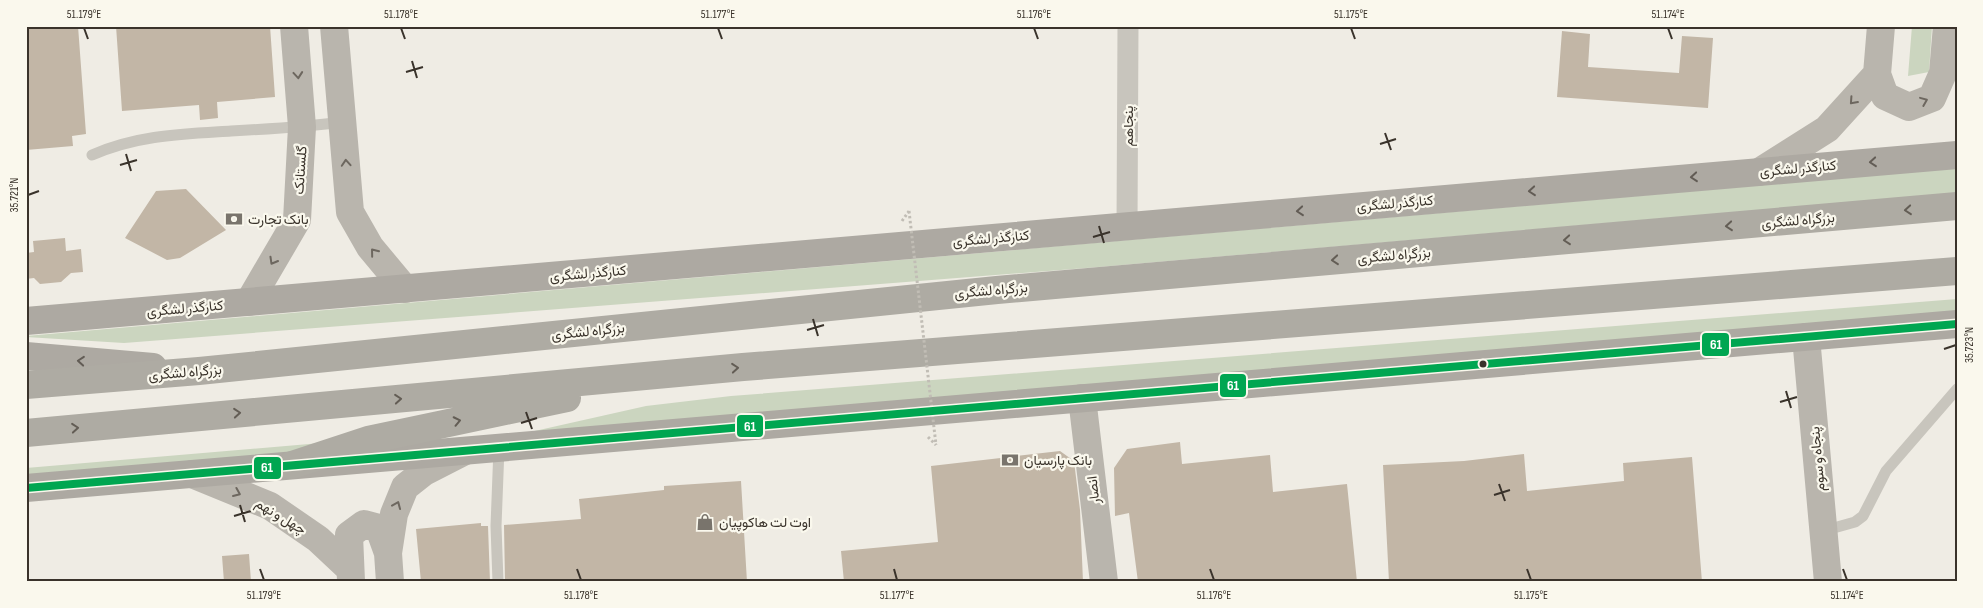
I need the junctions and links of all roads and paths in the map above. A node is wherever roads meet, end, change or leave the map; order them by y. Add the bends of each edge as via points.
1 (294, 26) edge
2 (334, 26) edge
3 (1128, 26) edge
4 (1881, 26) edge
5 (1947, 26) edge
6 (1877, 74) junction
7 (1950, 81) edge
8 (343, 122) junction
9 (302, 127) junction
10 (92, 155) dead end
11 (1957, 155) edge
12 (1759, 172) junction
13 (1957, 206) edge
14 (909, 211) dead end
15 (1127, 226) junction
16 (1957, 271) edge
17 (1880, 278) junction
18 (1957, 281) edge
19 (405, 289) junction
20 (249, 302) junction
21 (26, 321) edge
22 (1957, 324) edge
23 (1806, 337) junction
24 (26, 356) edge
25 (199, 371) junction
26 (697, 371) junction
27 (26, 385) edge
28 (1957, 389) edge
29 (1082, 398) junction
30 (26, 433) edge
31 (936, 445) dead end
32 (499, 448) junction
33 (465, 451) junction
34 (292, 465) junction
35 (192, 474) junction
36 (26, 488) edge
37 (1823, 531) junction
38 (388, 553) junction
39 (350, 576) edge
40 (390, 582) edge
41 (498, 582) edge
42 (1104, 582) edge
43 (1828, 582) edge

1 -> 9 street, گلستانک
2 - 8 street
3 - 15 street, پنجاهم
4 - 6 street
5 - 7 street
6 -> 7 street via 1885,96 1909,107 1932,98
6 -> 12 street via 1827,129
8 - 9 lane
19 -> 8 street via 370,248 350,212
9 - 10 lane via 136,140
9 -> 20 street, گلستانک via 297,220
11 -> 12 main road, کنارگذر لشگری
12 -> 15 main road, کنارگذر لشگری
13 -> 25 highway, بزرگراه لشگری via 997,290
14 - 31 path, bridge
15 - 19 main road, کنارگذر لشگری
16 - 17 highway
17 - 18 highway
26 -> 17 highway
19 - 20 main road, کنارگذر لشگری
20 - 21 main road, کنارگذر لشگری
22 - 23 main road
23 - 29 main road
23 - 37 street, پنجاه و سوم
25 -> 24 main road
25 - 27 highway, بزرگراه لشگری
30 -> 26 highway
34 -> 26 highway via 368,440
28 - 37 lane via 1886,471 1862,516 1855,522
29 - 32 main road
29 - 42 street, انصار
32 - 33 main road
32 - 41 lane
33 - 34 main road
38 -> 33 street via 394,514 405,487 424,472
34 - 35 main road
35 - 36 main road
35 -> 39 street, چهل و نهم via 270,506 318,539
37 - 43 street, پنجاه و سوم
38 - 39 street via 379,528 364,524 349,535
38 - 40 street

